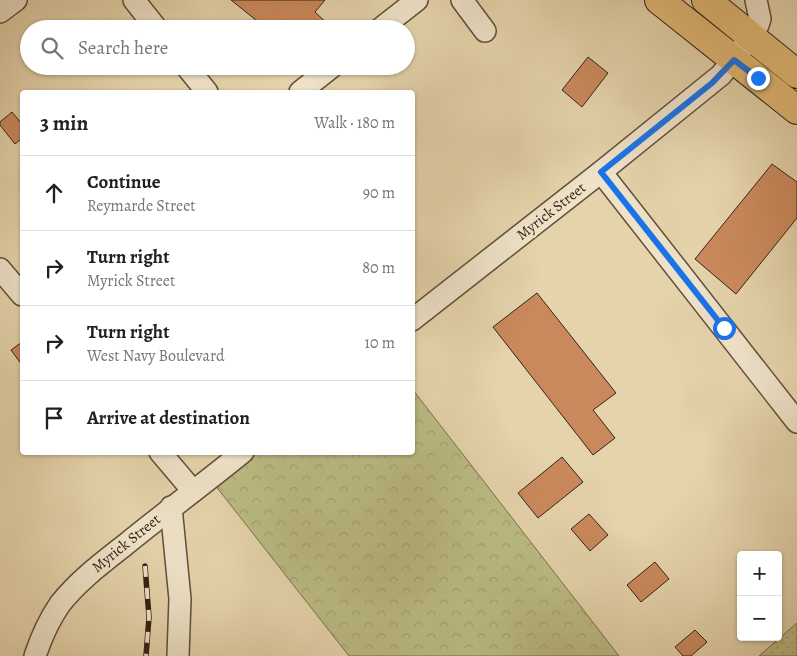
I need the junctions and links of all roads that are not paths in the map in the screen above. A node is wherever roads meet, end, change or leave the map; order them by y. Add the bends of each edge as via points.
1 (16, 0) edge
2 (134, 0) edge
3 (417, 0) edge
4 (462, 0) edge
5 (659, 0) edge
6 (706, 0) edge
7 (756, 0) edge
8 (0, 12) edge
9 (150, 20) edge
10 (391, 20) edge
11 (485, 31) dead end
12 (751, 37) junction
13 (734, 60) junction
14 (797, 74) edge
15 (193, 75) edge
16 (322, 75) edge
17 (205, 90) edge
18 (303, 90) edge
19 (797, 110) edge
20 (601, 172) junction
21 (0, 269) edge
22 (20, 293) edge
23 (415, 318) edge
24 (797, 422) edge
25 (163, 455) edge
26 (239, 455) edge
27 (193, 491) junction
28 (171, 507) junction
29 (35, 656) edge
30 (178, 656) edge

1 - 8 street
2 - 9 street
3 - 10 street
4 - 11 street
5 - 13 main road
6 - 12 main road
7 - 12 street, Myrick Street via 760,19
12 - 13 street, Myrick Street
12 - 14 main road
13 - 19 main road
13 - 20 street, Myrick Street via 712,83
15 - 17 street
16 - 18 street
20 - 23 street, Myrick Street
20 - 24 street
21 - 22 street
25 - 27 street
26 - 27 street, Myrick Street
27 - 28 street, Myrick Street
28 - 29 street, Myrick Street via 71,591 49,623
28 - 30 street via 180,599

